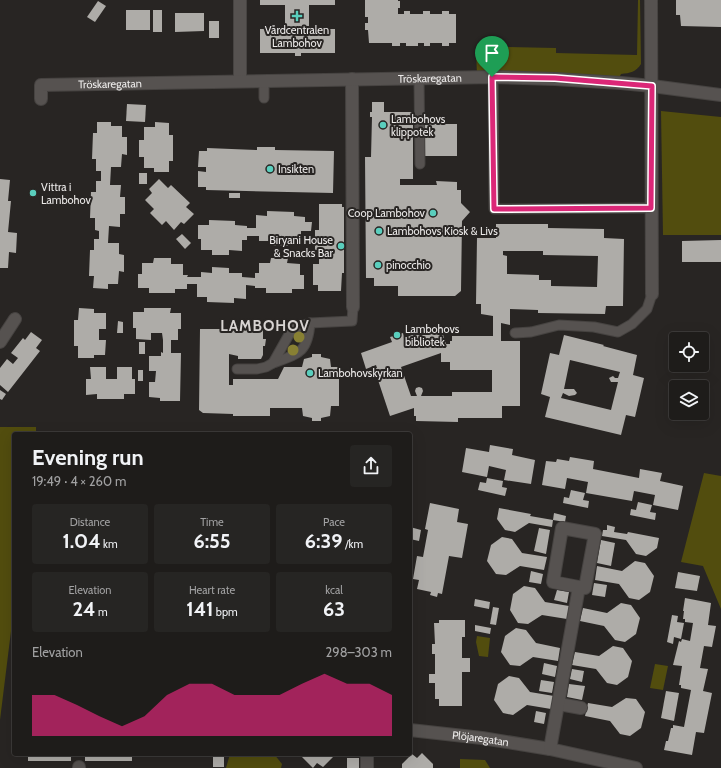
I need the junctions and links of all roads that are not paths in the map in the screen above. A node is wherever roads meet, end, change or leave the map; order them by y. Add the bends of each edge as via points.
1 (240, 0) edge
2 (651, 0) edge
3 (492, 77) junction
4 (419, 78) junction
5 (352, 79) junction
6 (264, 81) junction
7 (240, 82) junction
8 (652, 86) junction
9 (721, 95) edge
10 (264, 98) dead end
11 (41, 99) dead end
12 (420, 164) dead end
13 (651, 208) junction
14 (652, 294) joint
15 (353, 307) joint
16 (15, 319) dead end
17 (310, 323) junction
18 (515, 333) dead end
19 (0, 342) edge
20 (273, 363) junction
21 (236, 369) dead end
22 (580, 587) junction
23 (558, 704) junction
24 (581, 708) dead end
25 (412, 730) edge
26 (550, 749) junction
27 (367, 756) edge
28 (367, 768) edge
29 (636, 768) edge

1 - 7 street
2 - 8 street
3 - 4 street, Tröskaregatan
3 - 8 street, Tröskaregatan via 555,78
3 - 13 lane via 494,209
4 - 5 street, Tröskaregatan
4 - 12 lane
5 - 6 street, Tröskaregatan
5 - 15 street
6 - 7 street, Tröskaregatan
6 - 10 lane
7 - 11 street, Tröskaregatan via 41,85
8 - 9 street, Tröskaregatan
8 - 13 street
13 - 14 street
14 - 18 lane via 647,309 632,324 618,332 594,327 559,325
15 - 17 lane via 352,320
16 - 19 street
17 - 20 lane via 291,331
17 - 20 lane via 309,337 301,351
20 - 21 lane via 256,369
22 - 22 street via 585,588 595,534 562,528 553,582
22 - 23 street
23 - 24 street
23 - 26 street
25 - 26 street, Plöjaregatan
26 - 29 street, Plöjaregatan
27 - 28 street

